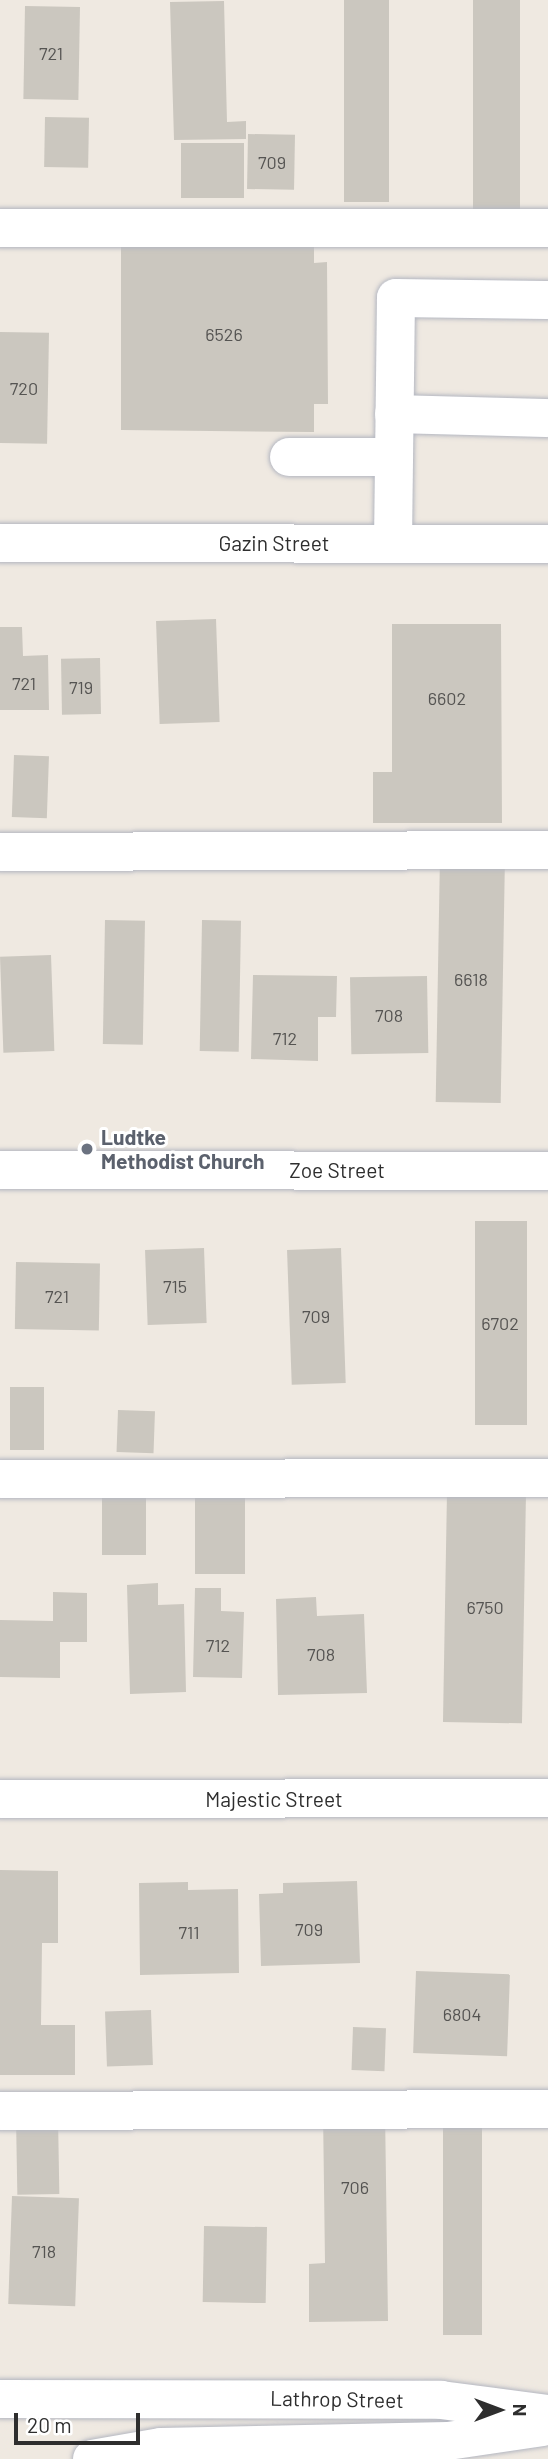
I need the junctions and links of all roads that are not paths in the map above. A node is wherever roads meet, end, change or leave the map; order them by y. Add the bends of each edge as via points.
1 (0, 228) edge
2 (548, 228) edge
3 (548, 300) edge
4 (394, 414) junction
5 (548, 418) edge
6 (289, 457) dead end
7 (394, 457) junction
8 (0, 543) edge
9 (393, 543) junction
10 (548, 544) edge
11 (548, 850) edge
12 (0, 852) edge
13 (0, 1170) edge
14 (548, 1171) edge
15 (548, 1478) edge
16 (0, 1479) edge
17 (548, 1798) edge
18 (0, 1799) edge
19 (548, 2109) edge
20 (0, 2111) edge
21 (160, 2398) junction
22 (0, 2399) edge
23 (548, 2414) edge
24 (548, 2426) edge
25 (161, 2453) edge
26 (92, 2459) edge

1 - 2 street
3 - 4 street via 396,298
4 - 5 street
4 - 7 street
6 - 7 street
7 - 9 street
8 - 9 street, Gazin Street
9 - 10 street, Gazin Street
11 - 12 street
13 - 14 street, Zoe Street
15 - 16 street
17 - 18 street, Majestic Street
19 - 20 street
21 - 22 street, Lathrop Street
21 - 23 street, Lathrop Street via 441,2400
21 - 25 street
24 - 25 street, Lathrop Street via 448,2441
25 - 26 street, Lathrop Street

